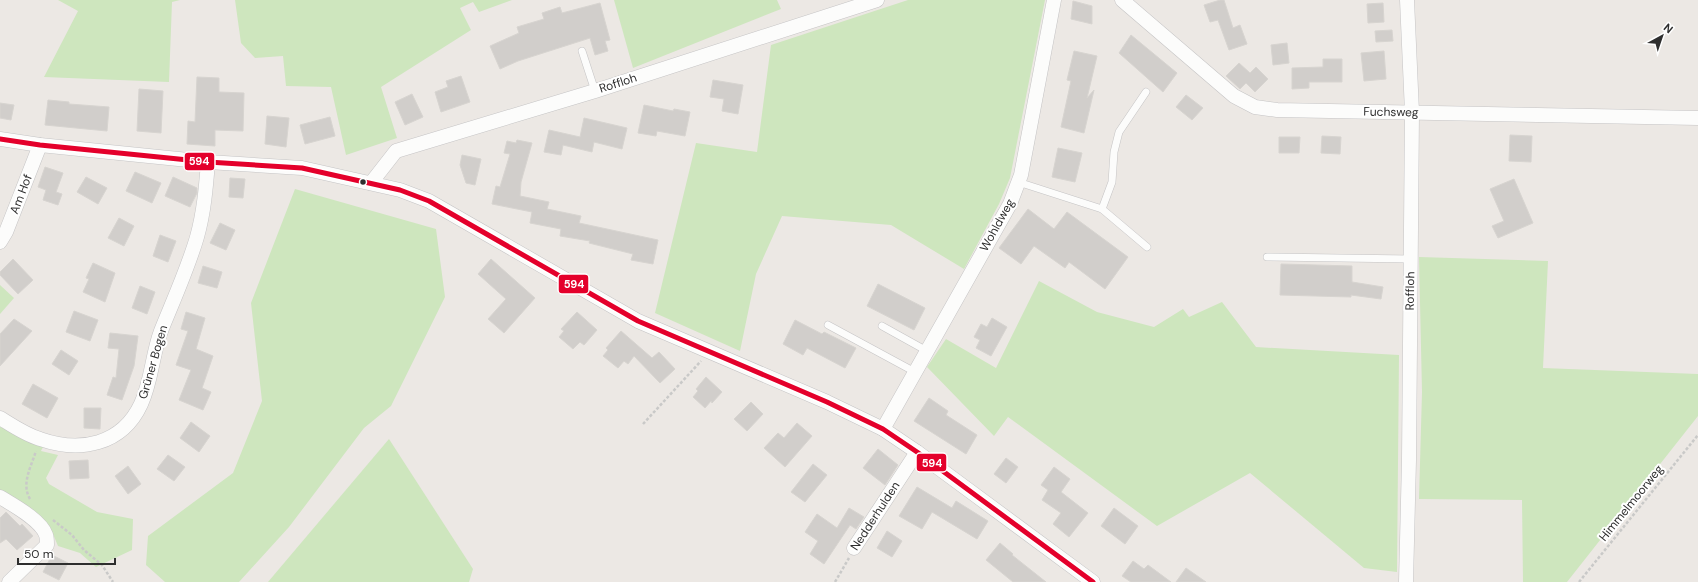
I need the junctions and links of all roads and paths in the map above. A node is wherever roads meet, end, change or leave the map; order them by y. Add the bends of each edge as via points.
1 (878, 0) edge
2 (1054, 0) edge
3 (1122, 0) edge
4 (1406, 0) edge
5 (582, 51) dead end
6 (595, 91) junction
7 (1146, 92) dead end
8 (1412, 112) junction
9 (1698, 118) edge
10 (0, 139) edge
11 (40, 145) junction
12 (208, 162) junction
13 (1018, 182) junction
14 (371, 183) junction
15 (1102, 209) junction
16 (0, 242) edge
17 (1147, 247) dead end
18 (1267, 257) dead end
19 (1411, 259) junction
20 (828, 325) dead end
21 (882, 326) dead end
22 (927, 351) junction
23 (710, 352) junction
24 (915, 372) junction
25 (0, 418) edge
26 (643, 424) dead end
27 (883, 429) junction
28 (1698, 435) edge
29 (41, 439) junction
30 (917, 452) junction
31 (0, 497) edge
32 (31, 501) dead end
33 (50, 517) dead end
34 (854, 548) joint
35 (9, 582) edge
36 (113, 582) edge
37 (835, 582) edge
38 (1093, 582) edge
39 (1406, 582) edge
40 (1579, 582) edge

1 - 6 street, Roffloh
2 - 13 street, Wohldweg
3 - 8 street, Fuchsweg via 1234,96 1255,107 1277,110
4 - 8 street, Roffloh
5 - 6 lane
6 - 14 street, Roffloh via 396,151
7 - 15 lane via 1119,132 1114,152 1112,182
8 - 9 street, Fuchsweg
8 - 19 street, Roffloh
10 - 11 street
11 - 12 street
11 - 16 street, Am Hof
12 - 14 street via 302,168
12 - 29 street, Grüner Bogen via 205,200 196,238 159,336 149,384 141,405 129,423 114,436 98,443 83,446
13 - 15 lane
13 - 22 street, Wohldweg via 1010,204
14 - 23 street via 429,201 638,321
15 - 17 lane
18 - 19 lane
19 - 39 street, Roffloh
20 - 24 lane
21 - 22 lane
22 - 24 street, Wohldweg
23 - 26 path
23 - 27 street
24 - 27 street, Wohldweg
25 - 29 street, Grüner Bogen via 15,428
27 - 30 street
28 - 40 path, Himmelmoorweg
29 - 32 path via 25,483
30 - 34 street, Nedderhulden
30 - 38 street
31 - 35 street via 22,511 41,527 47,536 47,545
33 - 36 path via 102,565
34 - 37 path, Nedderhulden

